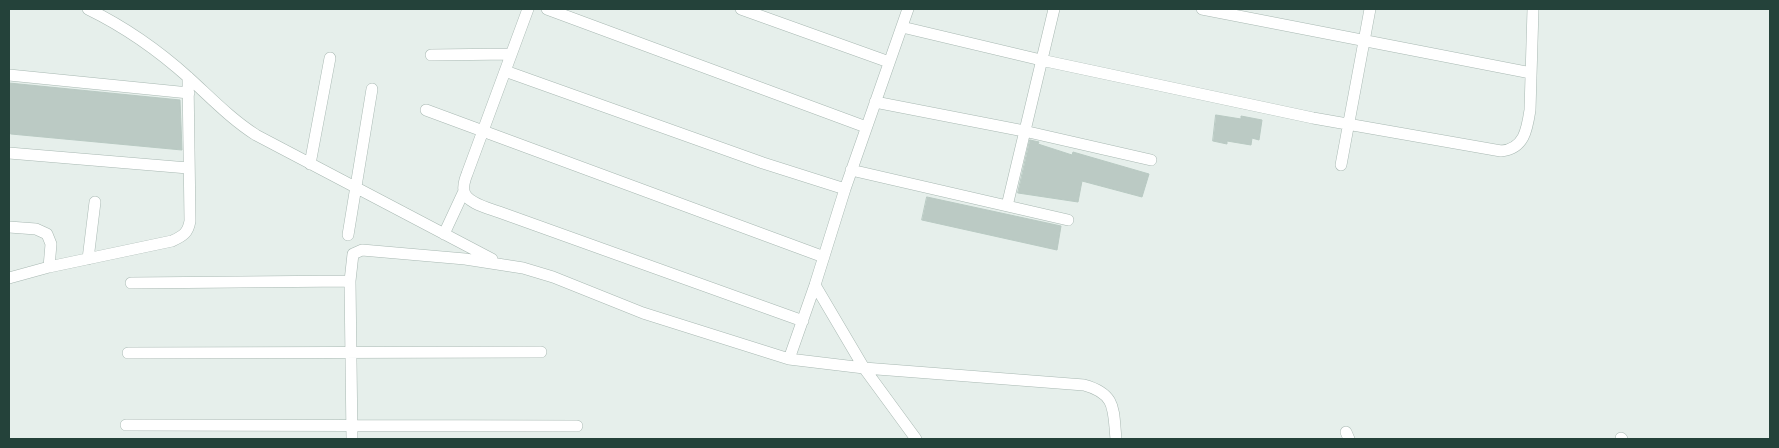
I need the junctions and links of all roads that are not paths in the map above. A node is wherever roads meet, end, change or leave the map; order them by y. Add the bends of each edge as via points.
1 (88, 9) edge
2 (528, 9) edge
3 (547, 9) edge
4 (741, 9) edge
5 (908, 9) edge
6 (1054, 9) edge
7 (1202, 9) edge
8 (1370, 9) edge
9 (1533, 9) edge
10 (902, 27) junction
11 (1364, 40) junction
12 (511, 54) junction
13 (431, 55) dead end
14 (330, 58) dead end
15 (1042, 60) junction
16 (890, 62) junction
17 (505, 72) junction
18 (1531, 73) junction
19 (9, 75) edge
20 (188, 78) junction
21 (372, 89) dead end
22 (189, 92) junction
23 (875, 102) junction
24 (426, 110) dead end
25 (1348, 124) junction
26 (866, 127) junction
27 (1024, 131) junction
28 (483, 132) junction
29 (9, 153) edge
30 (1151, 160) dead end
31 (310, 164) junction
32 (1341, 165) dead end
33 (188, 168) junction
34 (851, 170) junction
35 (356, 188) junction
36 (844, 189) junction
37 (464, 191) junction
38 (96, 202) dead end
39 (1007, 206) junction
40 (1068, 220) dead end
41 (9, 227) edge
42 (348, 234) dead end
43 (444, 234) junction
44 (824, 257) junction
45 (88, 259) junction
46 (498, 262) junction
47 (49, 268) junction
48 (9, 278) edge
49 (350, 281) junction
50 (131, 283) dead end
51 (815, 285) junction
52 (802, 321) junction
53 (541, 352) dead end
54 (128, 353) dead end
55 (352, 353) junction
56 (789, 359) junction
57 (864, 368) junction
58 (126, 425) dead end
59 (352, 426) junction
60 (576, 426) dead end
61 (352, 439) edge
62 (916, 439) edge
63 (1116, 439) edge

1 - 20 street via 144,41
2 - 12 street
3 - 26 street
4 - 16 street
5 - 10 street
6 - 15 street
7 - 11 street
8 - 11 street
9 - 18 street
10 - 15 street
10 - 16 street
11 - 18 street
11 - 25 street
12 - 13 street
12 - 17 street
14 - 31 street
15 - 25 street
15 - 27 street
16 - 23 street
17 - 28 street
17 - 36 street
18 - 25 street via 1528,123 1516,148 1510,150 1485,149
19 - 22 street
20 - 22 street
20 - 31 street via 241,125
21 - 35 street
22 - 33 street
23 - 26 street
23 - 27 street
24 - 28 street
25 - 32 street
26 - 34 street
27 - 30 street
27 - 39 street
28 - 37 street
28 - 44 street
29 - 33 street
31 - 35 street
33 - 45 street via 190,221 183,236
34 - 36 street
34 - 39 street
35 - 42 street
35 - 43 street
36 - 44 street
37 - 43 street
37 - 52 street via 472,201 490,208
38 - 45 street
39 - 40 street
41 - 47 street via 36,229 47,234 51,244
43 - 46 street
44 - 51 street
45 - 47 street
46 - 49 street via 362,250 353,254
46 - 56 street via 553,277 643,313
47 - 48 street
49 - 50 street
49 - 55 street
51 - 52 street
51 - 57 street
52 - 56 street
53 - 55 street
54 - 55 street
55 - 59 street
56 - 57 street
57 - 62 street
57 - 63 street via 1066,382 1098,388 1106,394 1112,406
58 - 59 street
59 - 60 street
59 - 61 street

